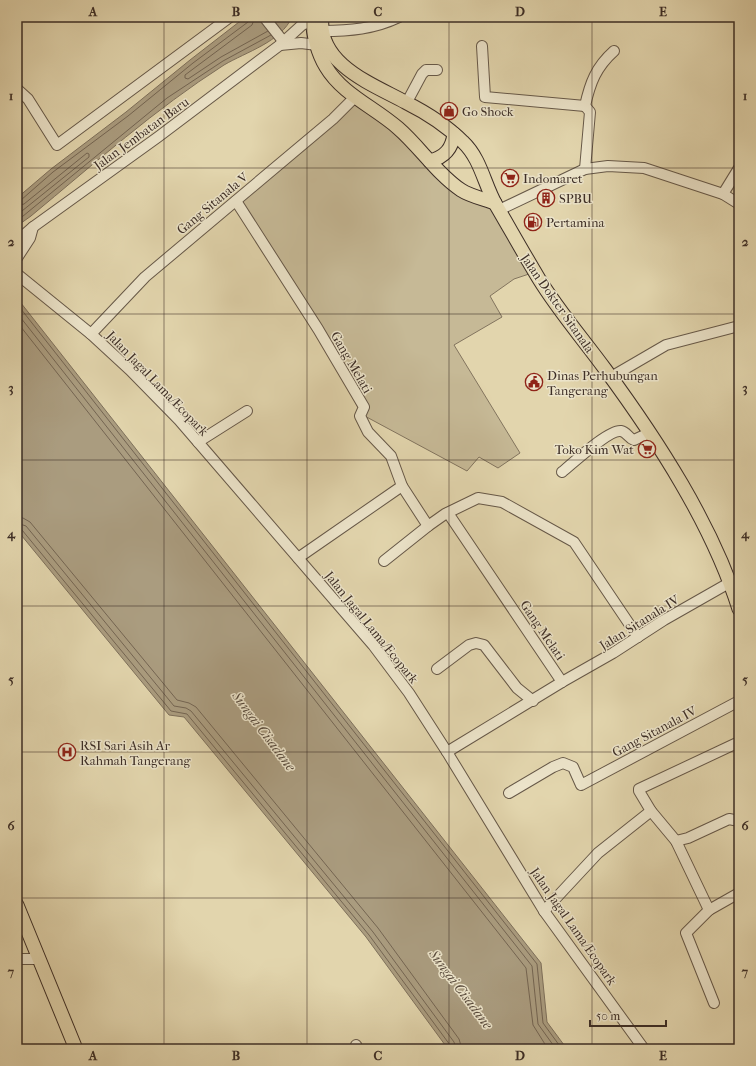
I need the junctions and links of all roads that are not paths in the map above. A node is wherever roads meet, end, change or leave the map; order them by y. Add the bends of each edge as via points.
1 (229, 17) edge
2 (264, 17) edge
3 (399, 17) edge
4 (318, 21) edge
5 (280, 41) junction
6 (317, 45) junction
7 (482, 46) dead end
8 (614, 51) dead end
9 (437, 70) dead end
10 (17, 89) edge
11 (355, 97) junction
12 (407, 102) junction
13 (585, 106) junction
14 (454, 134) junction
15 (430, 161) junction
16 (739, 168) edge
17 (585, 169) junction
18 (723, 194) junction
19 (236, 201) junction
20 (739, 204) edge
21 (497, 207) junction
22 (33, 227) junction
23 (20, 239) edge
24 (17, 258) edge
25 (17, 274) edge
26 (739, 326) edge
27 (91, 334) junction
28 (611, 377) junction
29 (247, 411) dead end
30 (649, 433) junction
31 (198, 442) junction
32 (562, 472) dead end
33 (402, 486) junction
34 (448, 513) junction
35 (428, 526) junction
36 (298, 558) junction
37 (384, 561) dead end
38 (729, 583) junction
39 (739, 609) edge
40 (638, 637) junction
41 (437, 669) dead end
42 (562, 682) junction
43 (533, 701) junction
44 (739, 701) edge
45 (739, 742) edge
46 (447, 752) junction
47 (509, 793) dead end
48 (651, 811) junction
49 (739, 821) edge
50 (676, 841) junction
51 (739, 893) edge
52 (17, 904) edge
53 (544, 910) junction
54 (709, 910) junction
55 (17, 959) edge
56 (40, 959) junction
57 (714, 1003) dead end
58 (76, 1049) edge
59 (644, 1049) edge

1 - 10 street via 57,145 28,99
2 - 5 street
3 - 4 street via 374,27 341,31
4 - 5 street, Jalan Jembatan Baru via 302,25
4 - 6 main road
4 - 12 main road, Jalan Dokter Sitanala via 327,44 344,66 362,80
5 - 6 street
5 - 22 street, Jalan Jembatan Baru via 158,137
6 - 11 main road via 326,66 337,81
7 - 13 street via 485,97
8 - 13 street via 603,61 593,77
9 - 12 street via 426,70 422,74
11 - 15 main road via 399,128
11 - 19 street, Gang Sitanala V via 333,119
12 - 14 main road, Jalan Dokter Sitanala
13 - 17 street via 590,112
14 - 15 main road via 453,143 448,151
14 - 21 main road, Jalan Dokter Sitanala via 474,157
15 - 21 main road via 461,190
16 - 18 street
17 - 18 street via 608,166 644,168
17 - 21 street
18 - 20 street
19 - 27 street, Gang Sitanala V via 145,277
19 - 33 street, Gang Melati via 364,407 360,418 368,432 391,456
21 - 28 main road, Jalan Dokter Sitanala via 540,281
22 - 23 street, Jalan Jembatan Baru
22 - 24 street via 30,238
25 - 27 street, Jalan Jagal Lama/Ecopark
26 - 28 street via 666,345
27 - 31 street, Jalan Jagal Lama/Ecopark via 130,370
28 - 30 main road, Jalan Dokter Sitanala
29 - 31 street
30 - 32 street via 634,440 624,432 617,431 599,441
30 - 38 main road, Jalan Dokter Sitanala via 706,528
31 - 36 street, Jalan Jagal Lama/Ecopark
33 - 35 street, Gang Melati
33 - 36 street
34 - 35 street
34 - 40 street via 478,498 502,502 574,542
34 - 42 street, Gang Melati
35 - 37 street
36 - 46 street, Jalan Jagal Lama/Ecopark via 373,645 409,693
38 - 39 main road, Jalan Dokter Sitanala
38 - 40 street, Jalan Sitanala IV
40 - 42 street, Jalan Sitanala IV
41 - 43 street via 476,642 484,645 518,688
42 - 43 street, Jalan Sitanala IV
43 - 46 street, Jalan Sitanala IV
44 - 47 street, Gang Sitanala IV via 581,785 573,767 563,763
45 - 48 street via 639,789
46 - 53 street, Jalan Jagal Lama/Ecopark
48 - 50 street
48 - 53 street via 598,853
49 - 50 street via 729,819
50 - 54 street
51 - 54 street
52 - 56 main road
53 - 59 street, Jalan Jagal Lama/Ecopark
54 - 57 street via 686,933
55 - 56 street
56 - 58 main road

